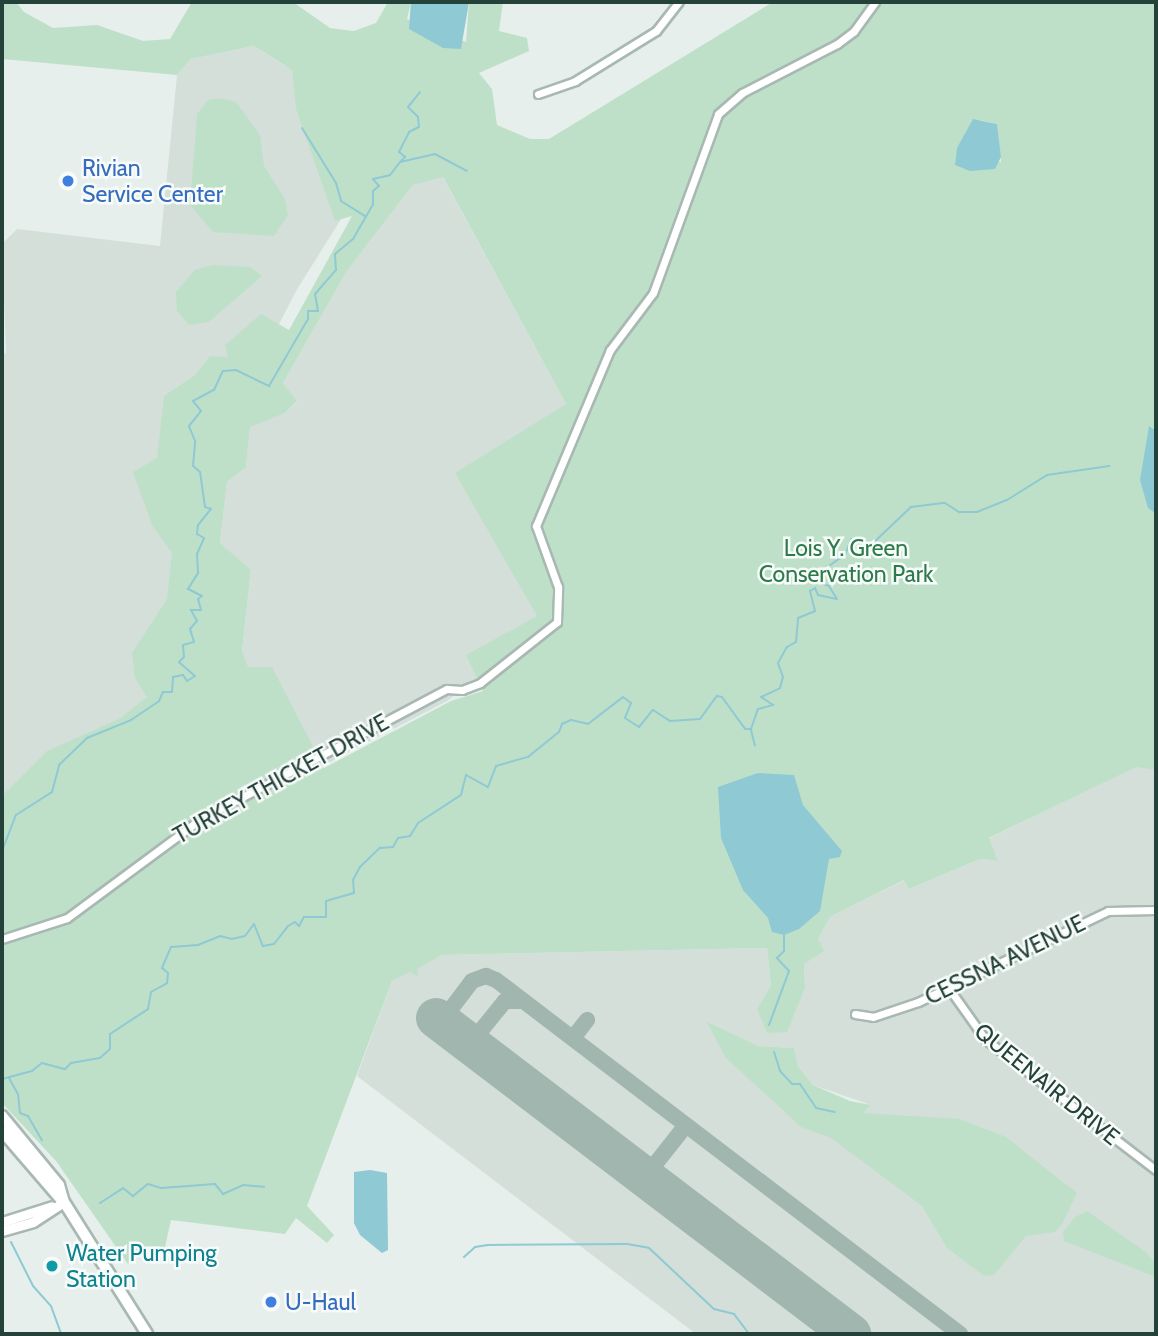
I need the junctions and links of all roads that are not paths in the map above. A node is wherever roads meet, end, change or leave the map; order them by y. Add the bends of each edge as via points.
1 (679, 2) edge
2 (875, 2) edge
3 (538, 93) dead end
4 (1156, 911) edge
5 (2, 939) edge
6 (948, 987) junction
7 (855, 1014) dead end
8 (2, 1116) edge
9 (2, 1131) edge
10 (1156, 1170) edge
11 (64, 1202) junction
12 (2, 1223) edge
13 (2, 1231) edge
14 (146, 1334) edge

1 - 3 street via 656,31 575,81
2 - 5 street, TURKEY THICKET DRIVE via 854,31 837,44 742,93 718,114 653,293 610,351 536,526 558,587 557,622 480,683 462,691 447,689 182,831 67,918
4 - 6 street, CESSNA AVENUE via 1124,908 1091,918
6 - 7 street, CESSNA AVENUE via 891,1012 873,1017
6 - 10 street, QUEENAIR DRIVE via 985,1039
8 - 11 main road via 59,1185
9 - 11 main road
11 - 12 street
11 - 13 street via 33,1222
11 - 14 main road

